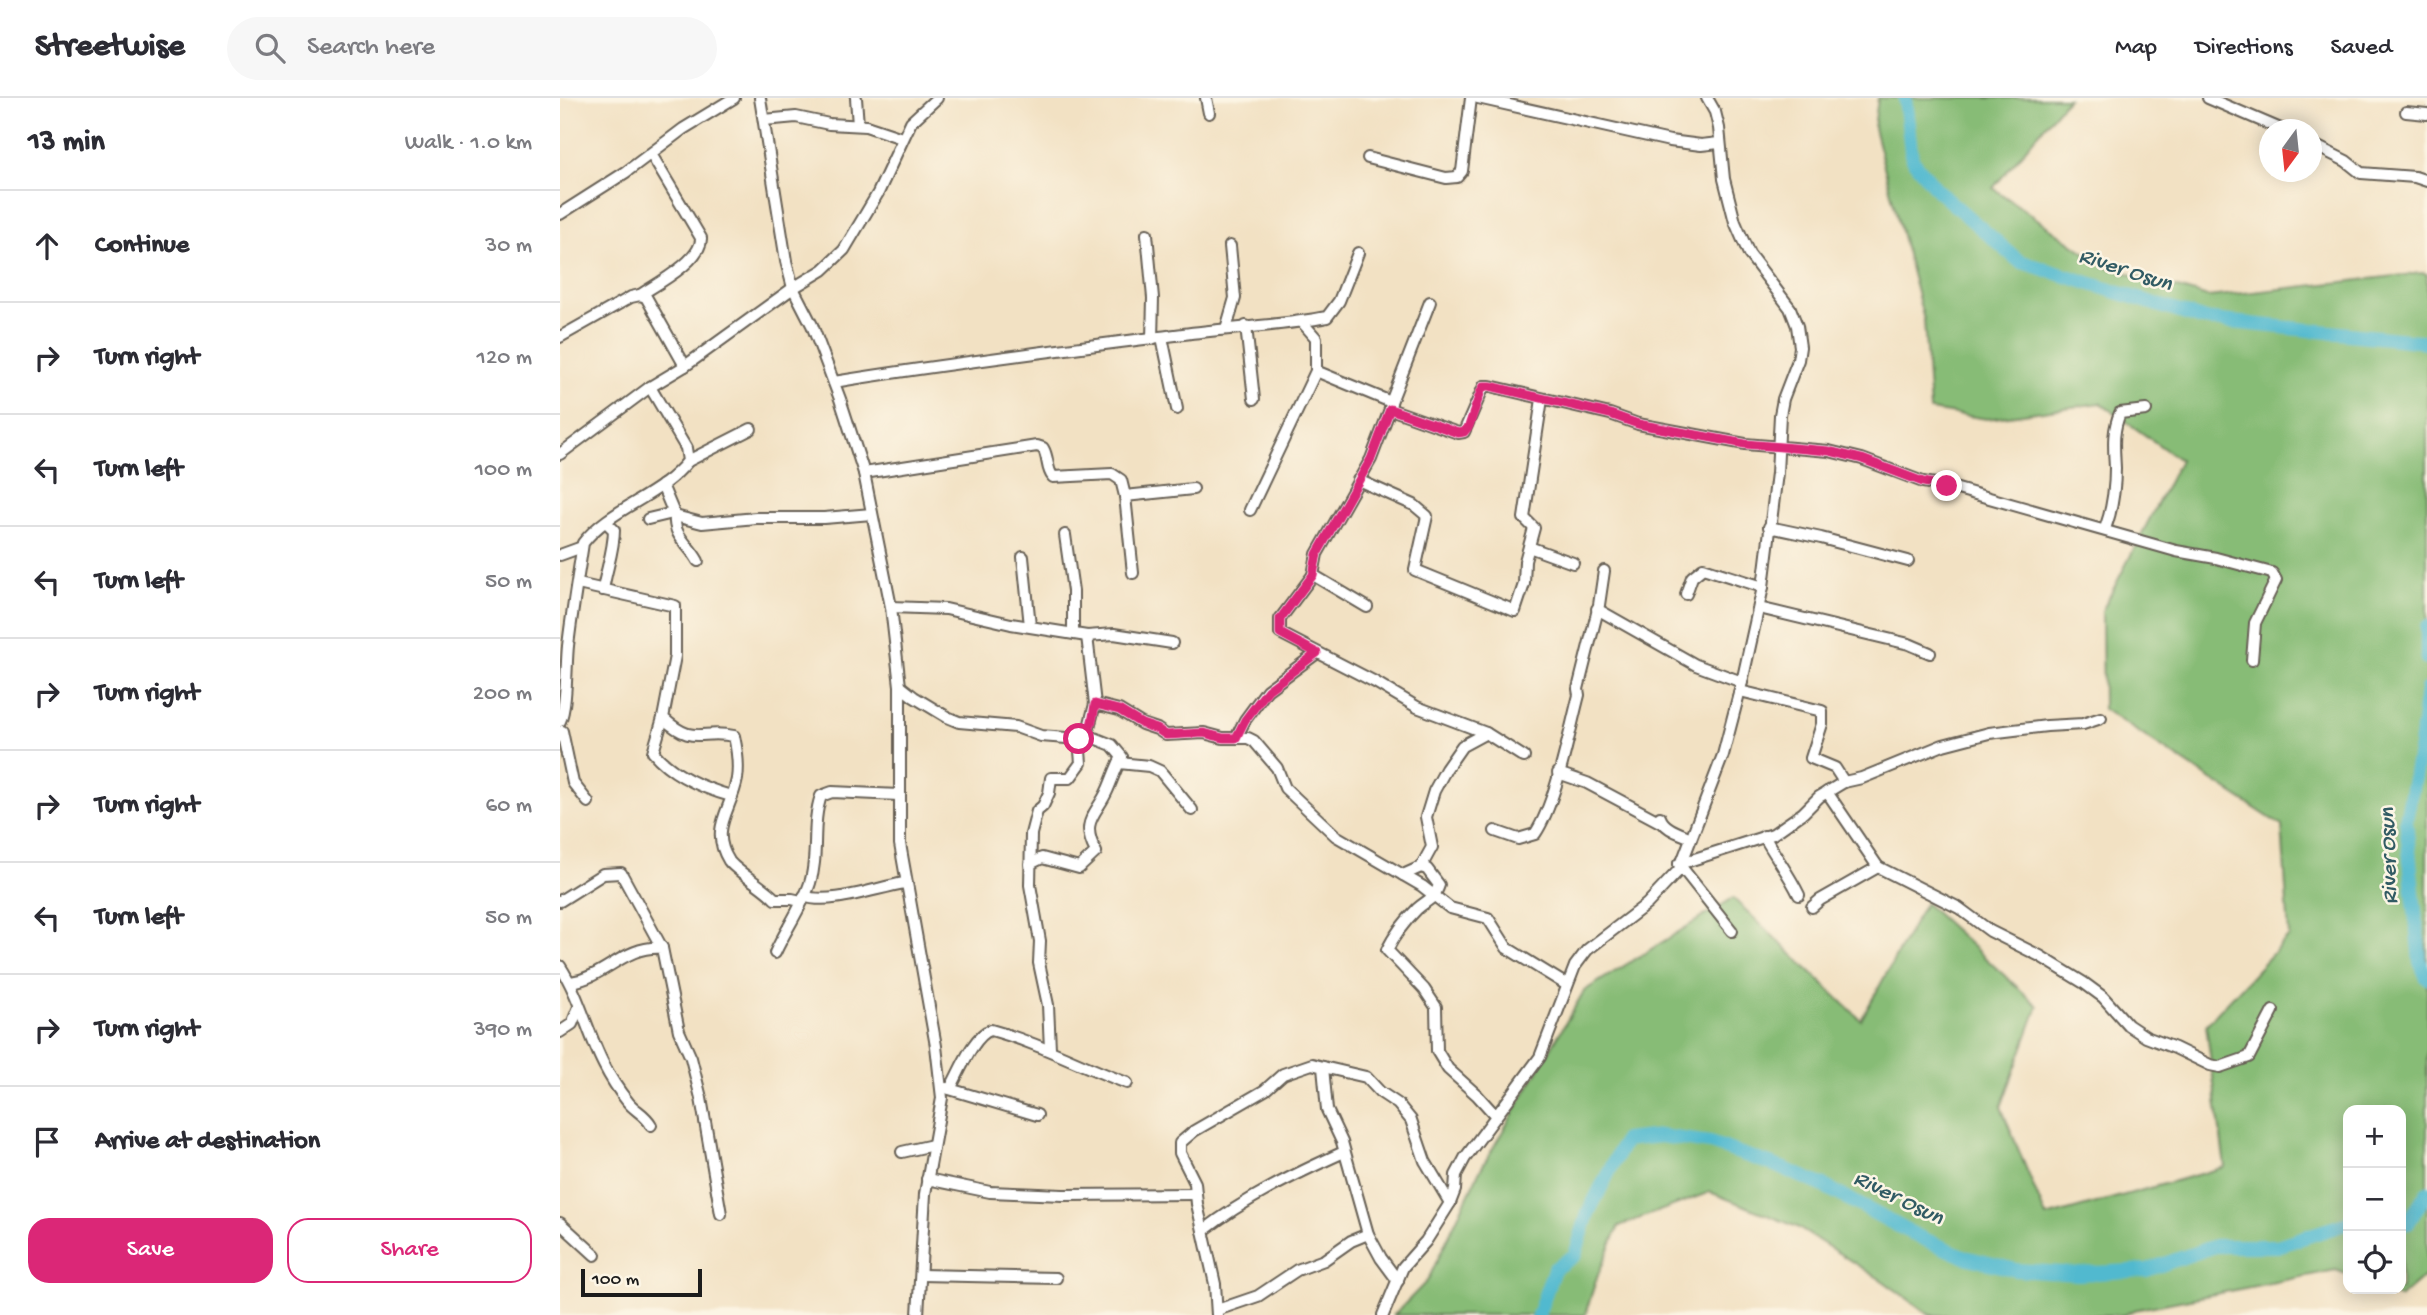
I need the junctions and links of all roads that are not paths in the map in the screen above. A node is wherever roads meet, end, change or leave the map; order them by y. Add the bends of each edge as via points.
1 (734, 98) edge
2 (760, 98) edge
3 (856, 98) edge
4 (937, 98) edge
5 (1206, 98) edge
6 (1471, 98) edge
7 (1478, 98) edge
8 (1707, 98) edge
9 (2208, 98) edge
10 (2406, 112) dead end
11 (1209, 113) dead end
12 (2427, 114) edge
13 (764, 120) junction
14 (2259, 120) edge
15 (858, 125) junction
16 (902, 138) junction
17 (1719, 143) junction
18 (2322, 149) edge
19 (651, 154) junction
20 (1368, 158) dead end
21 (2427, 181) edge
22 (560, 214) edge
23 (1147, 234) dead end
24 (1230, 246) dead end
25 (1358, 253) dead end
26 (793, 288) junction
27 (640, 295) junction
28 (1430, 302) dead end
29 (1303, 322) junction
30 (1246, 326) junction
31 (1226, 329) junction
32 (560, 337) edge
33 (1157, 338) junction
34 (685, 366) junction
35 (1316, 371) junction
36 (834, 382) junction
37 (650, 387) junction
38 (1254, 399) dead end
39 (1542, 399) junction
40 (1390, 405) junction
41 (1177, 410) dead end
42 (2146, 410) dead end
43 (751, 429) dead end
44 (1777, 448) junction
45 (560, 454) edge
46 (688, 461) junction
47 (864, 473) junction
48 (1358, 480) junction
49 (662, 485) junction
50 (1193, 489) dead end
51 (1125, 496) junction
52 (1250, 510) dead end
53 (674, 514) junction
54 (872, 514) junction
55 (648, 519) dead end
56 (607, 523) junction
57 (1769, 527) junction
58 (2105, 530) junction
59 (1065, 535) dead end
60 (582, 547) junction
61 (1530, 547) junction
62 (560, 555) edge
63 (1023, 556) dead end
64 (698, 561) dead end
65 (1908, 561) dead end
66 (1573, 563) dead end
67 (1604, 571) dead end
68 (1133, 573) dead end
69 (1313, 575) junction
70 (578, 584) junction
71 (1763, 587) junction
72 (603, 590) junction
73 (1686, 594) dead end
74 (891, 607) junction
75 (1367, 607) dead end
76 (1597, 608) junction
77 (1759, 608) junction
78 (1030, 626) junction
79 (1073, 633) junction
80 (1087, 636) junction
81 (1172, 643) dead end
82 (1317, 653) junction
83 (1930, 653) dead end
84 (2252, 660) dead end
85 (900, 686) junction
86 (1741, 686) junction
87 (1095, 704) junction
88 (663, 718) junction
89 (2101, 718) dead end
90 (560, 727) edge
91 (1486, 733) junction
92 (1083, 737) junction
93 (1236, 738) junction
94 (1524, 757) dead end
95 (1119, 763) junction
96 (1558, 773) junction
97 (1844, 782) junction
98 (1827, 792) junction
99 (899, 794) junction
100 (731, 796) junction
101 (588, 802) dead end
102 (1192, 810) dead end
103 (1495, 831) dead end
104 (1764, 836) junction
105 (1691, 838) junction
106 (1030, 864) junction
107 (1679, 864) junction
108 (1421, 867) junction
109 (1878, 867) junction
110 (1403, 875) junction
111 (905, 883) junction
112 (1799, 895) dead end
113 (1435, 896) junction
114 (802, 898) junction
115 (560, 901) edge
116 (1812, 907) dead end
117 (1732, 931) dead end
118 (662, 948) junction
119 (775, 953) dead end
120 (560, 966) edge
121 (571, 982) junction
122 (1567, 985) junction
123 (2273, 1011) dead end
124 (582, 1012) junction
125 (560, 1032) edge
126 (1050, 1049) junction
127 (1323, 1067) junction
128 (1127, 1083) dead end
129 (946, 1088) junction
130 (1037, 1115) dead end
131 (1496, 1116) junction
132 (651, 1125) dead end
133 (933, 1145) junction
134 (902, 1152) dead end
135 (1344, 1152) junction
136 (927, 1180) junction
137 (1196, 1194) junction
138 (1450, 1203) junction
139 (721, 1214) dead end
140 (560, 1223) edge
141 (1203, 1231) junction
142 (1368, 1234) junction
143 (595, 1255) dead end
144 (921, 1275) junction
145 (1056, 1278) dead end
146 (1398, 1281) junction
147 (1217, 1312) edge
148 (918, 1315) edge
149 (1383, 1315) edge

1 - 19 street
2 - 13 street
3 - 15 street
4 - 16 street via 911,122
5 - 11 street
6 - 20 street via 1462,171 1457,177
7 - 17 street via 1670,141
8 - 17 street via 1715,112
9 - 14 street
10 - 12 street
13 - 15 street via 796,117
13 - 26 street
15 - 16 street
16 - 26 street via 878,193 844,250
17 - 44 street via 1735,222 1749,254 1790,308 1797,326 1798,360 1783,399
18 - 21 street via 2361,173
19 - 22 street
19 - 27 street via 701,245 676,271
23 - 33 street
24 - 31 street via 1235,298
25 - 29 street via 1335,309 1327,317
26 - 34 street
26 - 36 street
27 - 32 street
27 - 34 street via 646,297
28 - 40 street
29 - 30 street
29 - 35 street via 1316,338
30 - 31 street
30 - 38 street
31 - 33 street
33 - 36 street
33 - 41 street
34 - 37 street
35 - 40 street
35 - 52 street
36 - 47 street
37 - 45 street
37 - 46 street via 686,448
39 - 40 street via 1484,386 1469,426 1458,433
39 - 44 street via 1638,424
39 - 61 street via 1524,518 1534,528
40 - 48 street via 1371,459
42 - 58 street via 2120,413 2115,425 2114,489
43 - 46 street
44 - 57 street
44 - 58 street via 1829,451 1862,459 1923,482
46 - 49 street
47 - 51 street via 1037,446 1046,453 1053,477 1112,474 1121,480
47 - 54 street
48 - 61 street via 1414,505 1427,516 1415,570 1515,611
48 - 69 street via 1317,554
49 - 53 street
49 - 56 street
50 - 51 street
51 - 68 street
53 - 54 street via 702,523
53 - 55 street
53 - 64 street via 679,539
54 - 74 street
56 - 60 street
56 - 72 street via 614,530 614,542
57 - 65 street
57 - 71 street
58 - 84 street via 2276,576 2255,623
59 - 79 street
60 - 62 street
60 - 70 street
61 - 66 street
63 - 78 street
67 - 76 street
69 - 75 street
69 - 82 street via 1280,619 1280,633
70 - 72 street
70 - 90 street
71 - 73 street via 1703,568 1692,577
71 - 77 street
72 - 88 street via 675,606 675,656
74 - 78 street via 946,609
74 - 85 street
76 - 86 street
76 - 96 street
77 - 83 street
77 - 86 street
78 - 79 street
79 - 80 street
80 - 81 street via 1114,634
80 - 87 street
82 - 91 street via 1417,706
82 - 93 street via 1268,690
85 - 92 street via 959,722 1016,727 1041,736
85 - 99 street
86 - 97 street via 1822,712 1811,758 1835,768
86 - 105 street via 1723,755
87 - 92 street
87 - 93 street via 1119,710 1166,735 1204,733
88 - 100 street via 653,752 684,777
88 - 100 street via 679,733 734,736 737,779
89 - 97 street via 2083,724 1989,733
90 - 101 street via 573,783
91 - 94 street
91 - 108 street via 1462,746 1434,791 1426,817 1432,847
92 - 95 street via 1112,745 1122,757
92 - 106 street via 1081,763 1070,778 1051,778 1049,793 1037,811
93 - 110 street via 1248,738 1260,747 1277,768 1285,788 1336,836
95 - 102 street via 1160,771
95 - 106 street via 1090,818 1090,841 1096,852 1079,868 1042,858
96 - 103 street via 1535,834 1518,839
96 - 105 street via 1661,819
97 - 98 street
98 - 104 street via 1773,834
98 - 109 street
99 - 111 street
99 - 114 street via 832,792 821,796 810,884
100 - 114 street via 721,822 720,842 730,864 775,899
104 - 107 street
104 - 112 street
105 - 107 street
106 - 126 street
107 - 117 street
107 - 122 street via 1679,870 1647,904 1587,950
108 - 110 street
108 - 113 street via 1439,885
109 - 116 street
109 - 123 street via 1959,908 2084,983 2146,1037 2210,1065 2220,1067 2249,1056
110 - 113 street
111 - 114 street via 834,897
111 - 129 street
113 - 122 street via 1450,908 1489,918 1507,948
113 - 131 street via 1400,927 1387,950 1436,1007 1437,1051 1448,1069
114 - 119 street
115 - 118 street via 603,874 621,873
118 - 121 street via 635,950 583,981
118 - 139 street via 679,1031 701,1098
120 - 121 street
121 - 124 street
122 - 131 street via 1540,1057
124 - 125 street
124 - 132 street via 605,1067 628,1102
126 - 128 street
126 - 129 street via 991,1030 984,1032
127 - 135 street via 1327,1110
127 - 137 street via 1312,1065 1283,1074 1180,1143
127 - 138 street via 1366,1077 1398,1104 1411,1120 1425,1161
129 - 130 street
129 - 133 street
131 - 138 street via 1465,1158
133 - 134 street
133 - 136 street
135 - 141 street via 1252,1198
135 - 142 street
136 - 137 street via 990,1192
136 - 144 street
137 - 141 street
138 - 146 street via 1403,1267
140 - 143 street
141 - 147 street
142 - 146 street
142 - 147 street via 1297,1270 1258,1296
144 - 145 street
144 - 148 street
146 - 149 street

